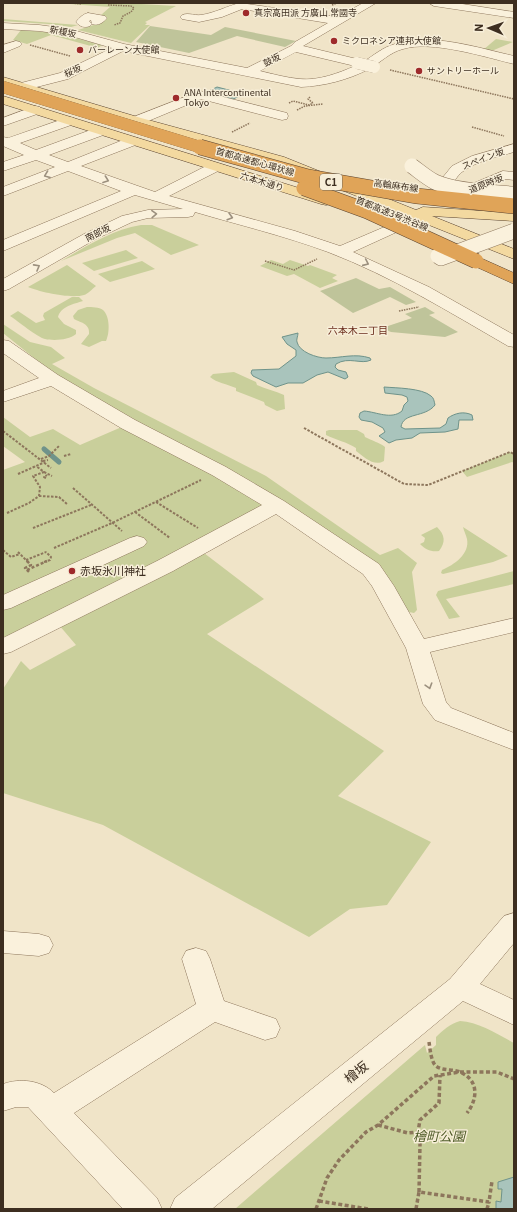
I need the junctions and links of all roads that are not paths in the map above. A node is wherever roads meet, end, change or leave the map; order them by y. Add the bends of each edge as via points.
1 (371, 3) edge
2 (434, 3) edge
3 (514, 15) edge
4 (186, 17) dead end
5 (340, 21) junction
6 (3, 26) edge
7 (20, 44) road end
8 (438, 45) junction
9 (297, 46) junction
10 (507, 46) dead end
11 (122, 47) junction
12 (3, 50) edge
13 (489, 54) junction
14 (514, 60) edge
15 (249, 72) junction
16 (3, 81) edge
17 (21, 87) junction
18 (3, 88) edge
19 (3, 94) edge
20 (3, 100) edge
21 (35, 110) junction
22 (288, 114) road end
23 (69, 121) junction
24 (3, 122) edge
25 (101, 131) junction
26 (139, 131) junction
27 (6, 142) edge
28 (510, 142) edge
29 (171, 145) junction
30 (36, 155) junction
31 (279, 160) junction
32 (69, 166) junction
33 (412, 166) dead end
34 (3, 167) edge
35 (215, 167) junction
36 (514, 176) edge
37 (135, 190) junction
38 (3, 192) edge
39 (438, 192) junction
40 (458, 194) junction
41 (514, 194) edge
42 (156, 197) junction
43 (514, 198) edge
44 (339, 205) junction
45 (514, 206) edge
46 (371, 207) junction
47 (514, 209) edge
48 (203, 210) junction
49 (405, 210) junction
50 (514, 217) edge
51 (394, 228) junction
52 (514, 231) edge
53 (415, 238) junction
54 (3, 246) edge
55 (338, 251) junction
56 (514, 254) edge
57 (438, 256) dead end
58 (514, 267) edge
59 (514, 279) edge
60 (514, 284) edge
61 (3, 286) edge
62 (514, 342) edge
63 (3, 345) edge
64 (52, 379) junction
65 (3, 397) edge
66 (277, 505) junction
67 (137, 542) road end
68 (3, 603) edge
69 (514, 625) edge
70 (3, 647) edge
71 (417, 648) junction
72 (514, 742) edge
73 (514, 924) edge
74 (3, 942) edge
75 (39, 945) dead end
76 (196, 959) dead end
77 (460, 987) junction
78 (212, 1009) junction
79 (514, 1013) edge
80 (265, 1028) dead end
81 (3, 1098) edge
82 (52, 1111) junction
83 (145, 1209) edge
84 (187, 1209) edge

1 - 5 street, 鼓坂
2 - 3 street
4 - 5 street via 199,19 224,14 241,6
5 - 9 street, 鼓坂
6 - 11 street, 新榎坂 via 69,32
7 - 12 street
8 - 9 street, bridge via 406,54 376,67
8 - 13 street, 新榎坂
8 - 15 street, 新榎坂 via 402,45 363,67 324,81 294,82
9 - 15 street, 鼓坂
10 - 13 street
11 - 15 street, 新榎坂
11 - 17 street, 桜坂 via 69,64 64,76
13 - 14 street, 新榎坂
16 - 17 main road
17 - 26 main road via 43,93 52,103
18 - 26 highway, 首都高速都心環状線 / C1, bridge
18 - 26 main road
19 - 29 highway, 首都高速都心環状線 / C1
20 - 21 main road, 六本木通り
21 - 23 main road, 六本木通り
21 - 24 street
22 - 26 street via 200,95
23 - 25 main road, 六本木通り
23 - 27 street
25 - 26 main road, 六本木通り
25 - 30 street
26 - 31 main road, 六本木通り
26 - 32 street
26 - 35 main road, 六本木通り
26 - 45 highway, 首都高速都心環状線 / C1, bridge via 308,177 417,196
26 - 46 main road
26 - 58 highway, 首都高速3号渋谷線, bridge via 378,207
27 - 30 street
28 - 39 street, スペイン坂 via 457,169
29 - 47 highway, 首都高速都心環状線 / C1 via 331,185 416,200
29 - 59 highway, 首都高速都心環状線, bridge via 368,211
30 - 32 street
30 - 34 street
31 - 39 main road, 高輪麻布線 via 386,186
31 - 49 main road, 六本木通り
32 -> 37 street
32 -> 38 street
33 - 41 street, bridge via 442,185
35 - 42 street
35 - 44 main road, 六本木通り
36 - 40 street, 道原時坂 via 503,175
37 - 42 street
37 - 54 street
39 - 40 main road, 高輪麻布線
40 - 43 main road, 高輪麻布線
42 - 48 street
44 - 46 main road
44 - 51 main road, 六本木通り
46 - 49 main road
46 - 53 main road
48 -> 55 street via 290,234
61 -> 48 street, 南部坂 via 89,237 127,219 148,214 192,213
49 - 50 main road
49 - 56 main road, 六本木通り
51 - 53 main road, 六本木通り
51 - 55 street
52 - 57 street, bridge via 441,258
53 - 60 main road, 六本木通り
55 -> 62 street via 423,290
63 - 64 street
64 - 65 street
64 - 66 street via 128,424 219,471
66 - 70 street via 165,566
66 - 71 street via 371,569
67 - 68 street
69 - 71 street
71 -> 72 street via 434,704 443,714
73 - 77 street, 檜坂
74 - 75 street
76 - 78 street
77 - 79 street
77 - 84 street, 檜坂
78 - 80 street
78 - 82 street
81 - 82 street via 28,1093 38,1097
82 - 83 street

